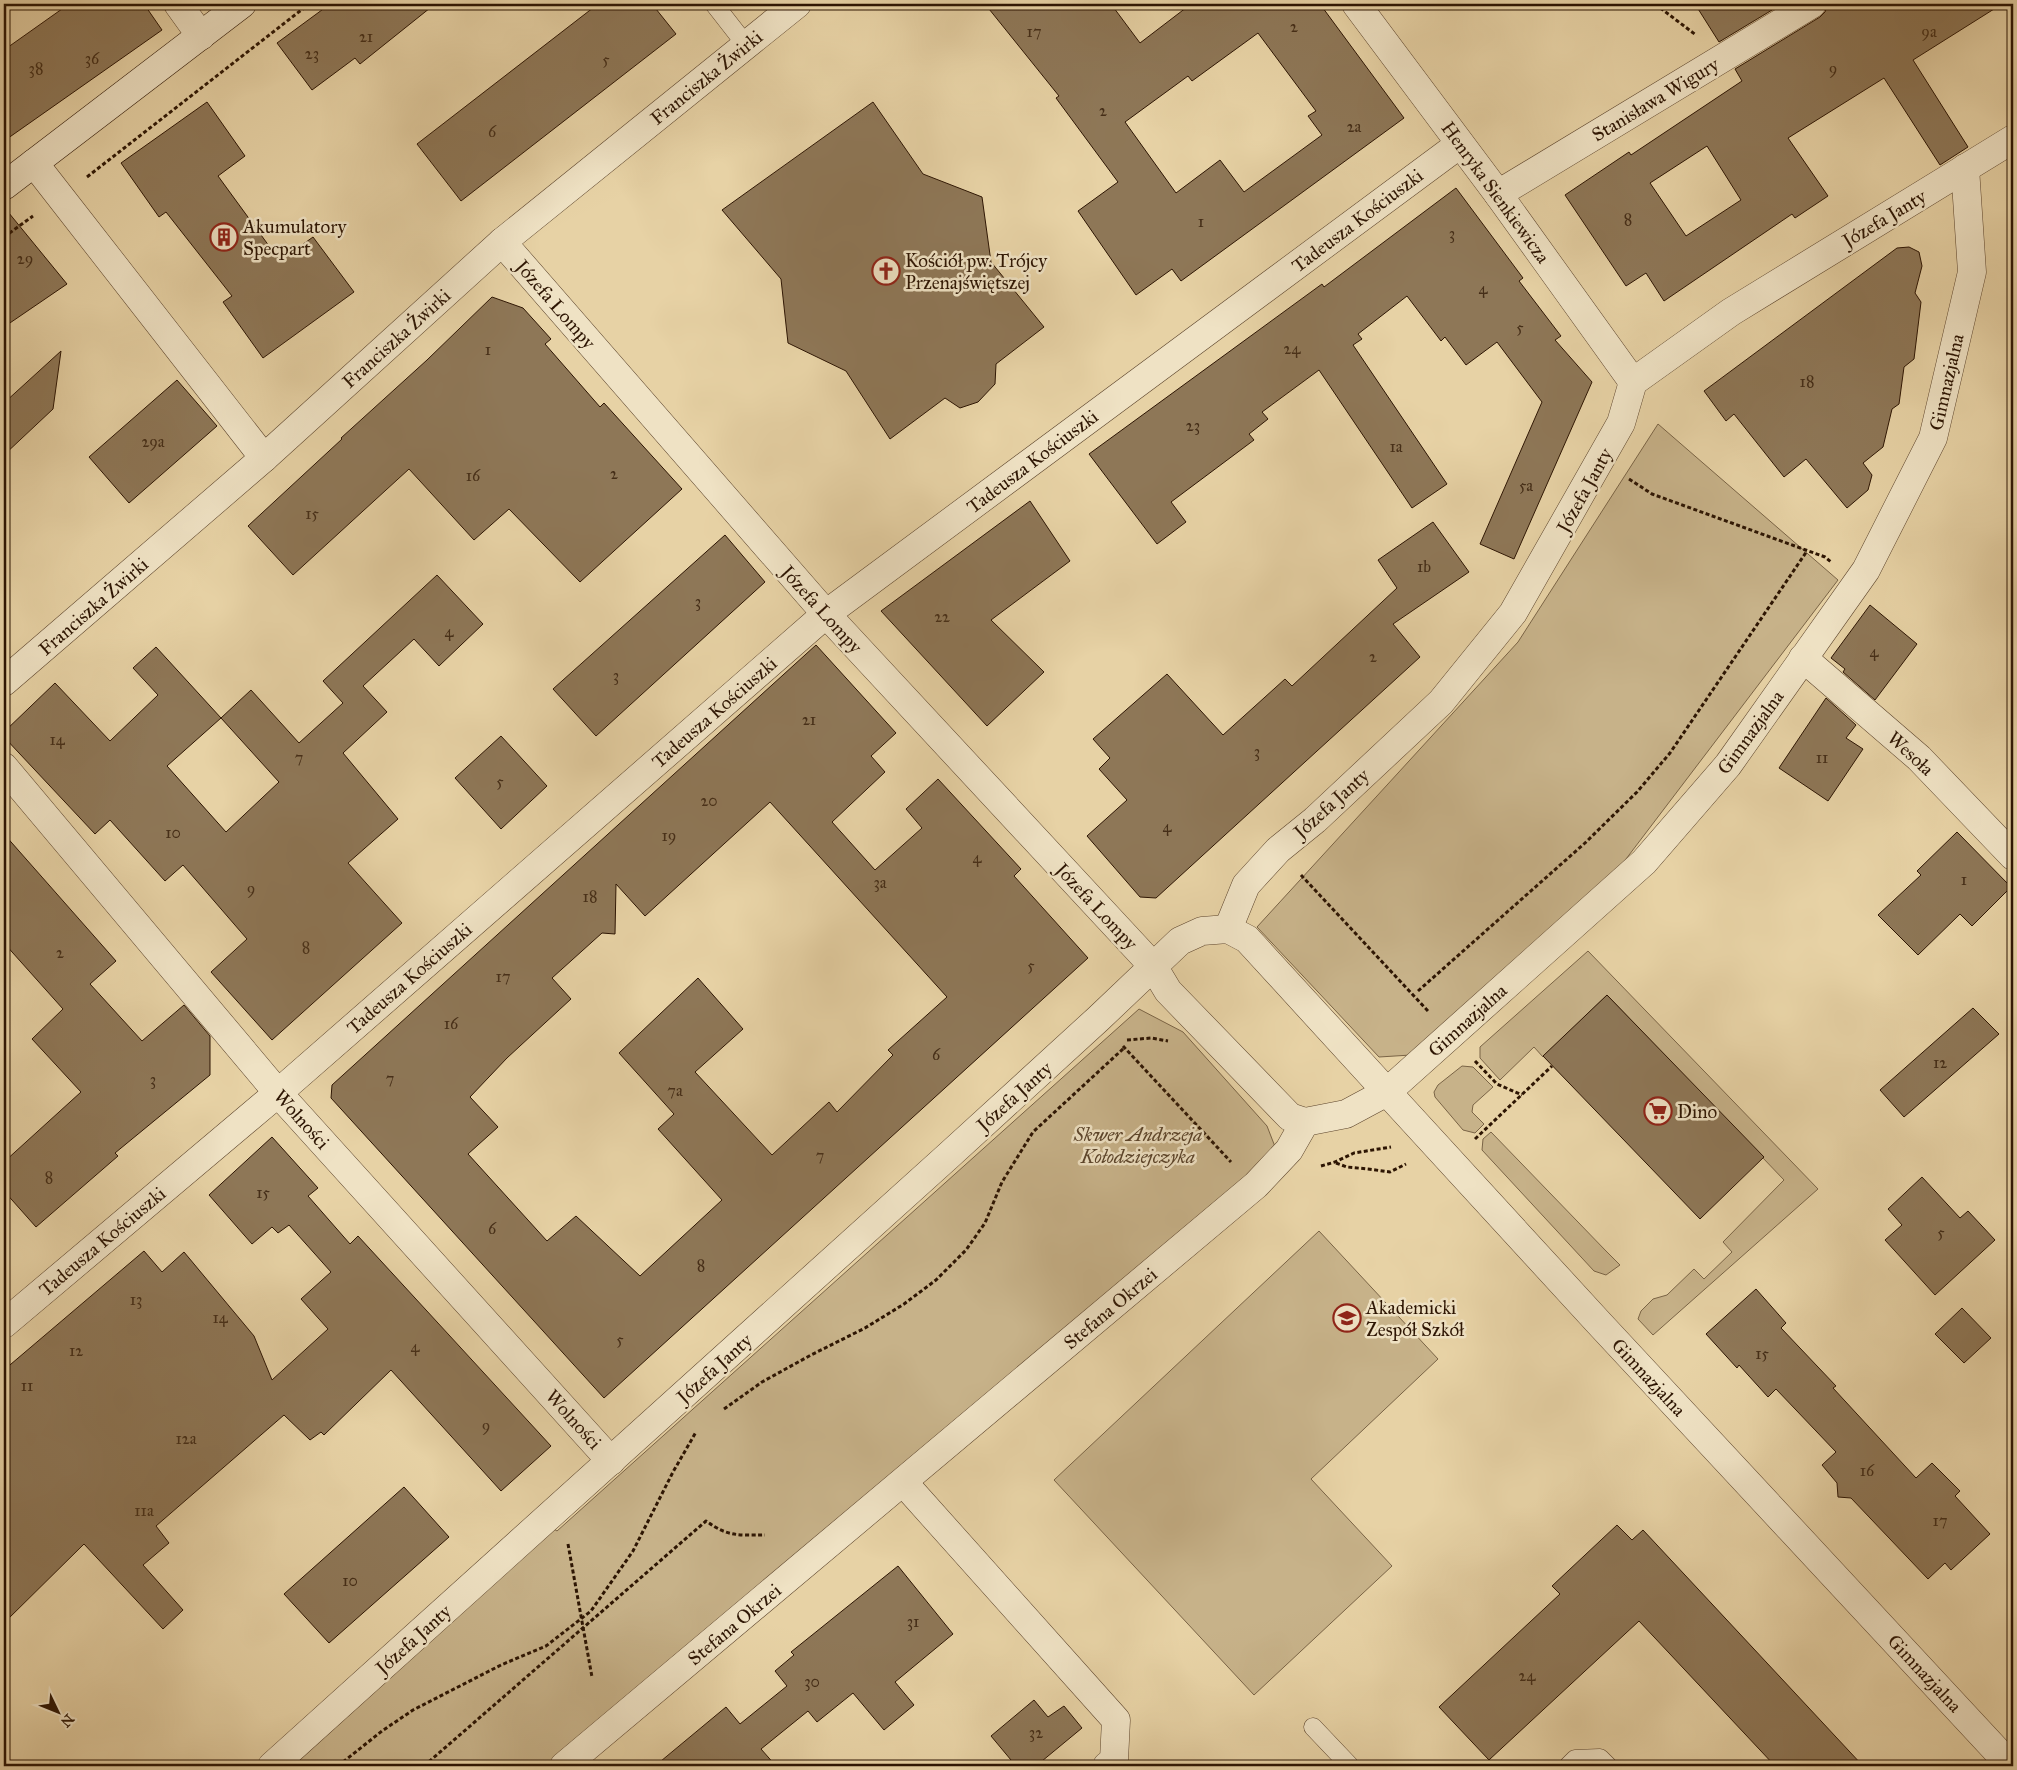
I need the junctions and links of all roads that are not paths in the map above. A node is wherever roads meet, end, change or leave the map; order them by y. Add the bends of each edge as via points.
1 (178, 4) edge
2 (242, 4) edge
3 (714, 4) edge
4 (798, 4) edge
5 (1356, 4) edge
6 (1812, 4) edge
7 (201, 36) junction
8 (746, 45) junction
9 (2013, 139) edge
10 (1460, 144) junction
11 (34, 163) junction
12 (1966, 168) junction
13 (4, 186) edge
14 (1498, 194) junction
15 (502, 242) junction
16 (1633, 382) junction
17 (264, 458) junction
18 (826, 614) junction
19 (1803, 658) junction
20 (4, 682) edge
21 (4, 767) edge
22 (2013, 856) edge
23 (1228, 929) junction
24 (1153, 966) junction
25 (1386, 1092) junction
26 (278, 1093) junction
27 (1304, 1122) junction
28 (4, 1324) edge
29 (611, 1461) junction
30 (904, 1483) junction
31 (1312, 1726) dead end
32 (272, 1766) edge
33 (564, 1766) edge
34 (1107, 1766) edge
35 (1350, 1766) edge
36 (1568, 1766) edge
37 (1608, 1766) edge
38 (2011, 1766) edge

1 - 7 street
2 - 7 street
3 - 8 lane
4 - 8 street, Franciszka Żwirki
5 - 10 street, Henryka Sienkiewicza
6 - 14 street, Stanisława Wigury
7 - 11 street
8 - 15 street, Franciszka Żwirki
9 - 12 street, Józefa Janty
10 - 14 street, Henryka Sienkiewicza
10 - 18 street, Tadeusza Kościuszki
11 - 13 street
11 - 17 street
12 - 16 street, Józefa Janty via 1731,312
12 - 19 street, Gimnazjalna via 1972,272 1933,438 1866,570
14 - 16 street, Henryka Sienkiewicza
15 - 17 street, Franciszka Żwirki
15 - 18 street, Józefa Lompy
16 - 23 street, Józefa Janty via 1621,423 1513,613 1447,694 1315,820 1278,850 1246,885
17 - 20 street, Franciszka Żwirki
18 - 24 street, Józefa Lompy
18 - 26 street, Tadeusza Kościuszki
19 - 22 street, Wesoła via 1918,758
19 - 25 street, Gimnazjalna via 1728,765 1644,862
21 - 26 street, Wolności
23 - 24 street, Józefa Janty via 1202,931 1180,941
23 - 25 street via 1246,939
24 - 27 street, Józefa Lompy via 1168,991 1254,1081 1290,1117
24 - 29 street, Józefa Janty
25 - 27 street via 1346,1114
25 - 38 street, Gimnazjalna via 1426,1151
26 - 28 street, Tadeusza Kościuszki
26 - 29 street, Wolności
27 - 30 street, Stefana Okrzei via 1289,1150 1256,1185
29 - 32 street, Józefa Janty
30 - 33 street, Stefana Okrzei
30 - 34 street via 1116,1720 1114,1760
31 - 35 lane
36 - 37 lane via 1575,1759 1600,1758

